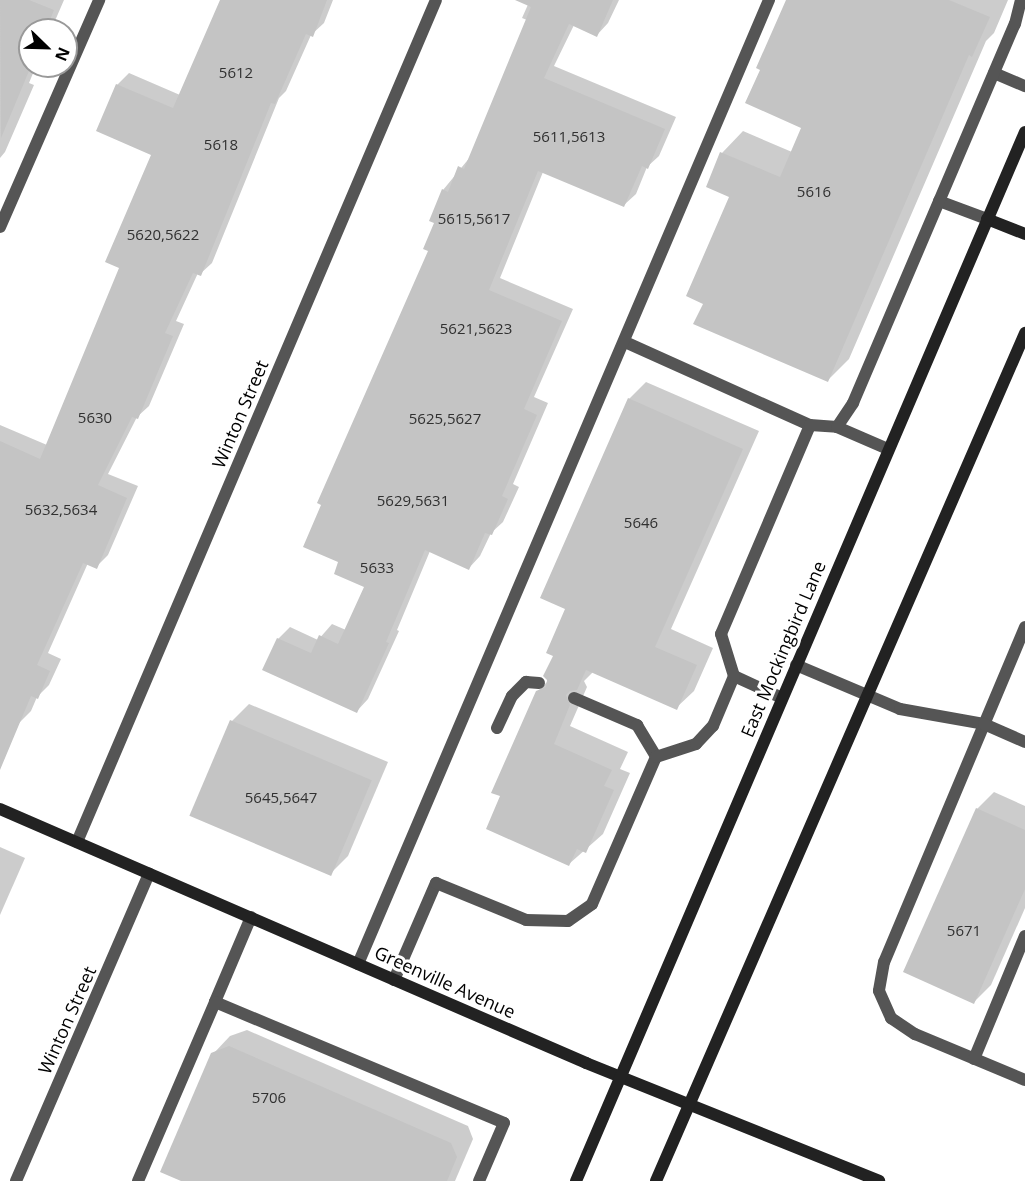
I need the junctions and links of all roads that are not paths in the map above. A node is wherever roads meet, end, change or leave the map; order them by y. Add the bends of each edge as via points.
1 (99, 0) edge
2 (436, 0) edge
3 (769, 0) edge
4 (1022, 0) edge
5 (994, 73) junction
6 (1025, 86) edge
7 (1025, 132) edge
8 (939, 201) junction
9 (987, 219) junction
10 (0, 227) edge
11 (1025, 234) edge
12 (1025, 333) edge
13 (625, 342) junction
14 (810, 425) junction
15 (837, 427) junction
16 (888, 449) junction
17 (1025, 627) edge
18 (796, 665) junction
19 (734, 676) junction
20 (539, 683) dead end
21 (869, 696) junction
22 (574, 698) dead end
23 (782, 698) junction
24 (984, 724) junction
25 (497, 728) dead end
26 (1025, 742) edge
27 (656, 757) junction
28 (0, 809) edge
29 (77, 842) junction
30 (149, 873) junction
31 (251, 916) junction
32 (1025, 936) edge
33 (358, 964) junction
34 (394, 980) junction
35 (215, 1002) junction
36 (974, 1059) junction
37 (621, 1077) junction
38 (1025, 1080) edge
39 (688, 1106) junction
40 (16, 1181) edge
41 (138, 1181) edge
42 (479, 1181) edge
43 (576, 1181) edge
44 (657, 1181) edge
45 (879, 1181) edge

1 - 10 street
2 - 29 street, Winton Street
3 - 13 street
4 - 5 street
5 - 6 street
5 - 8 street
7 - 9 main road, East Mockingbird Lane
8 - 9 street
8 - 15 street via 853,403
9 - 11 main road
9 - 16 main road, East Mockingbird Lane
12 - 21 main road
13 - 14 street
13 - 33 street
14 - 15 street
14 - 19 street via 721,634
15 - 16 street
16 - 18 main road, East Mockingbird Lane
17 - 24 street
18 - 21 street
18 - 23 main road, East Mockingbird Lane
19 - 23 street
19 - 27 street via 713,726 696,744
20 - 25 street via 526,682 512,696
21 - 24 street via 900,709
21 - 39 main road
22 - 27 street via 637,725
23 - 37 main road, East Mockingbird Lane
24 - 26 street
24 - 36 street via 884,962 879,991 891,1018 915,1034
27 - 34 street via 592,904 568,921 526,920 436,883
28 - 29 main road, Greenville Avenue
29 - 30 main road, Greenville Avenue
30 - 31 main road, Greenville Avenue
30 - 40 street, Winton Street
31 - 33 main road, Greenville Avenue
31 - 35 street
32 - 36 street
33 - 34 main road, Greenville Avenue
34 - 37 main road, Greenville Avenue
35 - 41 street
35 - 42 street via 504,1123
36 - 38 street
37 - 39 main road, Greenville Avenue
37 - 43 main road, East Mockingbird Lane
39 - 44 main road
39 - 45 main road, Greenville Avenue

